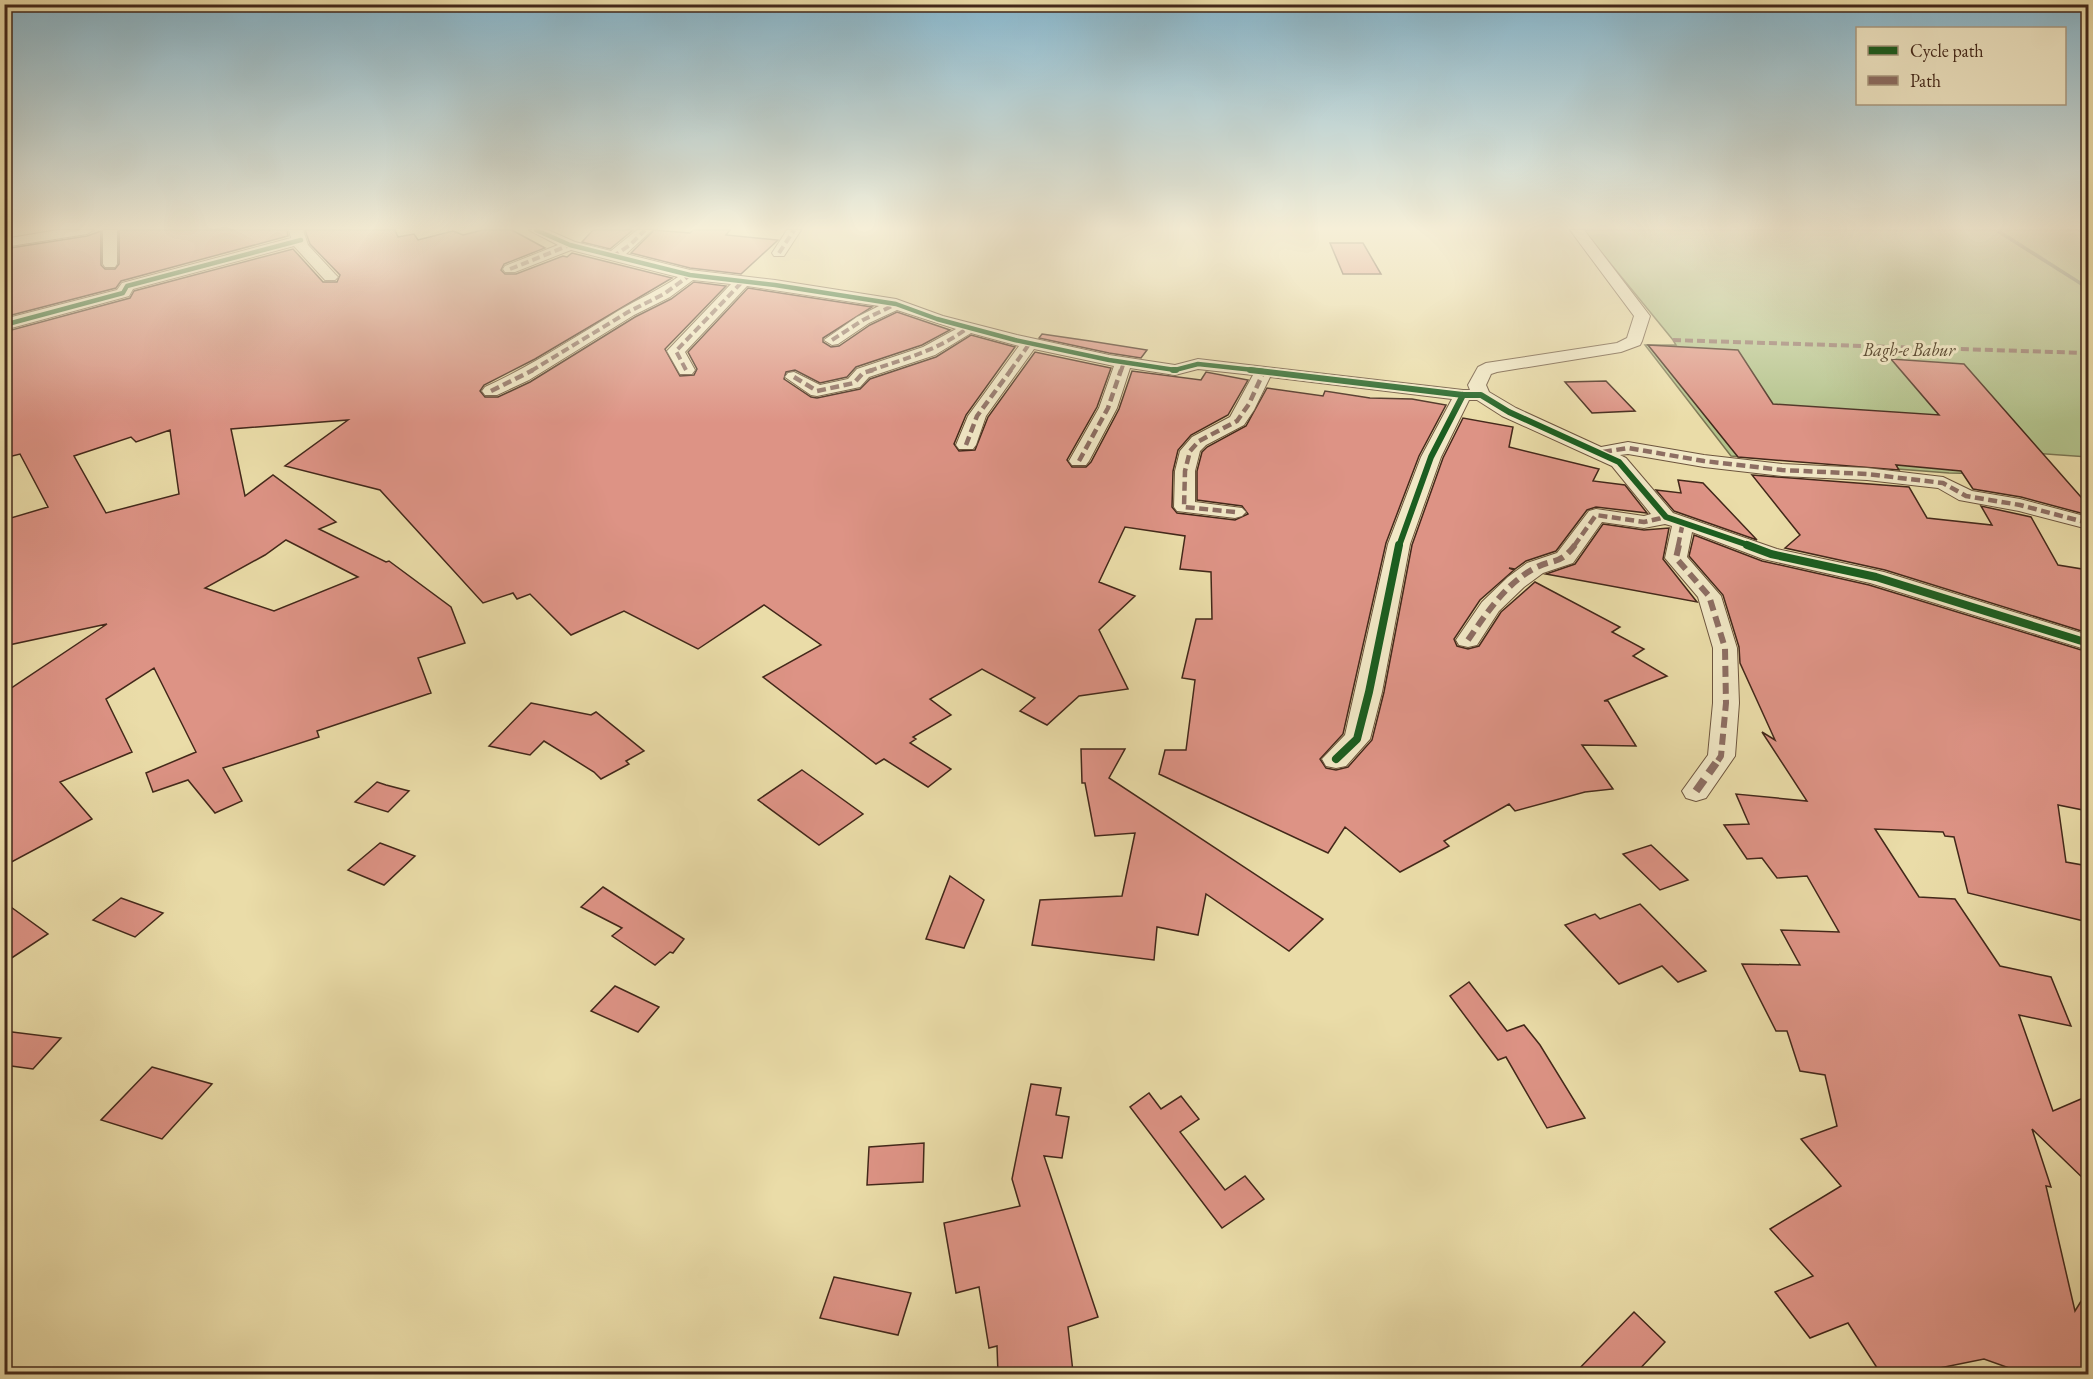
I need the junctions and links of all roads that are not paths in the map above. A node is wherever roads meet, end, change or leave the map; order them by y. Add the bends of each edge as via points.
1 (118, 294) edge
2 (663, 294) edge
3 (730, 294) edge
4 (832, 294) edge
5 (1626, 294) edge
6 (896, 304) junction
7 (4, 325) edge
8 (969, 327) junction
9 (832, 340) dead end
10 (1030, 343) junction
11 (1124, 362) junction
12 (686, 370) dead end
13 (1264, 371) junction
14 (794, 377) dead end
15 (491, 391) dead end
16 (1472, 395) junction
17 (966, 445) dead end
18 (1598, 453) junction
19 (1079, 461) dead end
20 (1235, 512) dead end
21 (1675, 519) junction
22 (2088, 523) edge
23 (1468, 640) dead end
24 (2088, 643) edge
25 (1336, 759) dead end
26 (1696, 791) dead end

1 - 7 street
2 - 15 street
3 - 12 street via 676,351
4 - 6 street
5 - 16 street via 1642,316 1634,342 1492,367 1484,371
6 - 8 street
6 - 9 street
8 - 10 street
8 - 14 street via 929,351 863,373 854,382 817,391
10 - 11 street
10 - 17 street via 977,416
11 - 13 street via 1175,370 1198,364
11 - 19 street via 1108,408
13 - 16 street
13 - 20 street via 1239,420 1192,448 1186,462 1184,507
16 - 18 street
16 - 25 street via 1431,457 1399,544 1357,739
18 - 21 street via 1619,462 1655,506
18 - 22 street via 1628,448 1749,466 1942,483 1966,496
21 - 23 street via 1644,522 1596,515 1565,558 1535,568 1516,582 1490,607
21 - 24 street via 1771,554 1876,576
21 - 26 street via 1676,558 1709,597 1725,648 1726,703 1721,756

